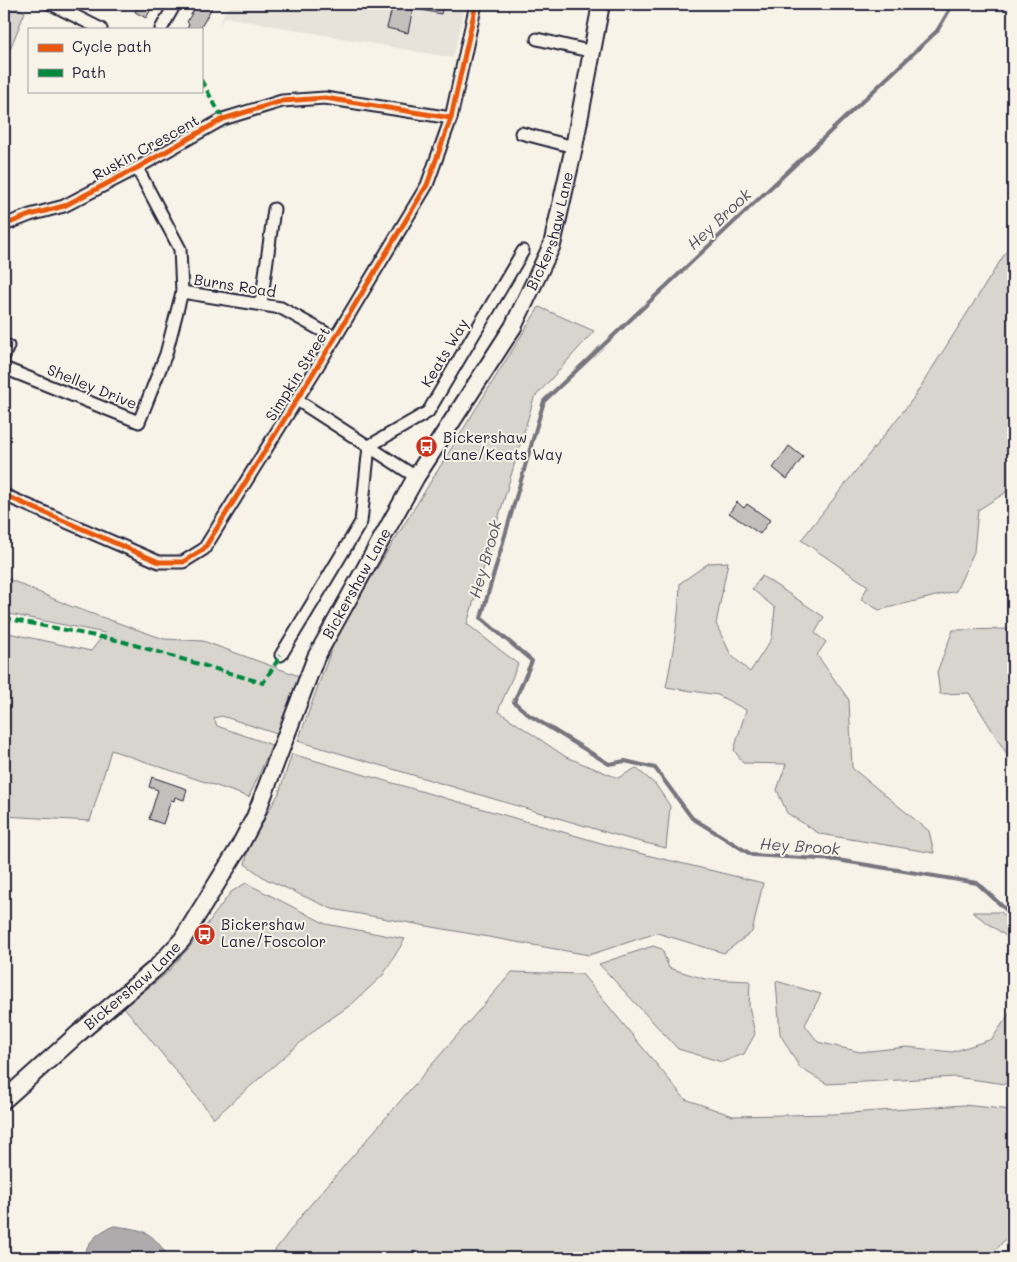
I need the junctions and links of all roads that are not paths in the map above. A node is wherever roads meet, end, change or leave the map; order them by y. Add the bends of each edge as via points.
1 (51, 4) edge
2 (175, 4) edge
3 (476, 4) edge
4 (601, 4) edge
5 (99, 28) edge
6 (163, 28) edge
7 (537, 39) dead end
8 (593, 52) junction
9 (451, 118) junction
10 (521, 133) dead end
11 (574, 147) junction
12 (137, 168) junction
13 (274, 209) dead end
14 (4, 225) edge
15 (523, 251) dead end
16 (182, 292) junction
17 (260, 304) junction
18 (335, 338) junction
19 (4, 368) edge
20 (297, 400) junction
21 (369, 446) junction
22 (416, 477) junction
23 (4, 495) edge
24 (281, 655) dead end
25 (4, 1100) edge

1 - 5 street
2 - 6 street
3 - 9 street, Simpkin Street
4 - 8 main road, Bickershaw Lane
7 - 8 street
8 - 11 main road, Bickershaw Lane
9 - 12 street, Ruskin Crescent via 325,98 282,101 223,119
9 - 18 street, Simpkin Street via 427,185
10 - 11 street
11 - 22 main road, Bickershaw Lane via 552,245 532,288 513,327
12 - 14 street, Ruskin Crescent via 64,206
12 - 16 street, Shelley Drive via 180,249
13 - 17 street
15 - 21 street, Keats Way via 428,412
16 - 17 street, Burns Road
16 - 19 street, Shelley Drive via 166,354 139,422
17 - 18 street, Burns Road via 281,308
18 - 20 street, Simpkin Street
20 - 21 street
20 - 23 street, Simpkin Street via 204,549 184,562 159,562
21 - 22 street
21 - 24 street via 361,522
22 - 25 main road, Bickershaw Lane via 316,657 255,817 182,940 157,967

